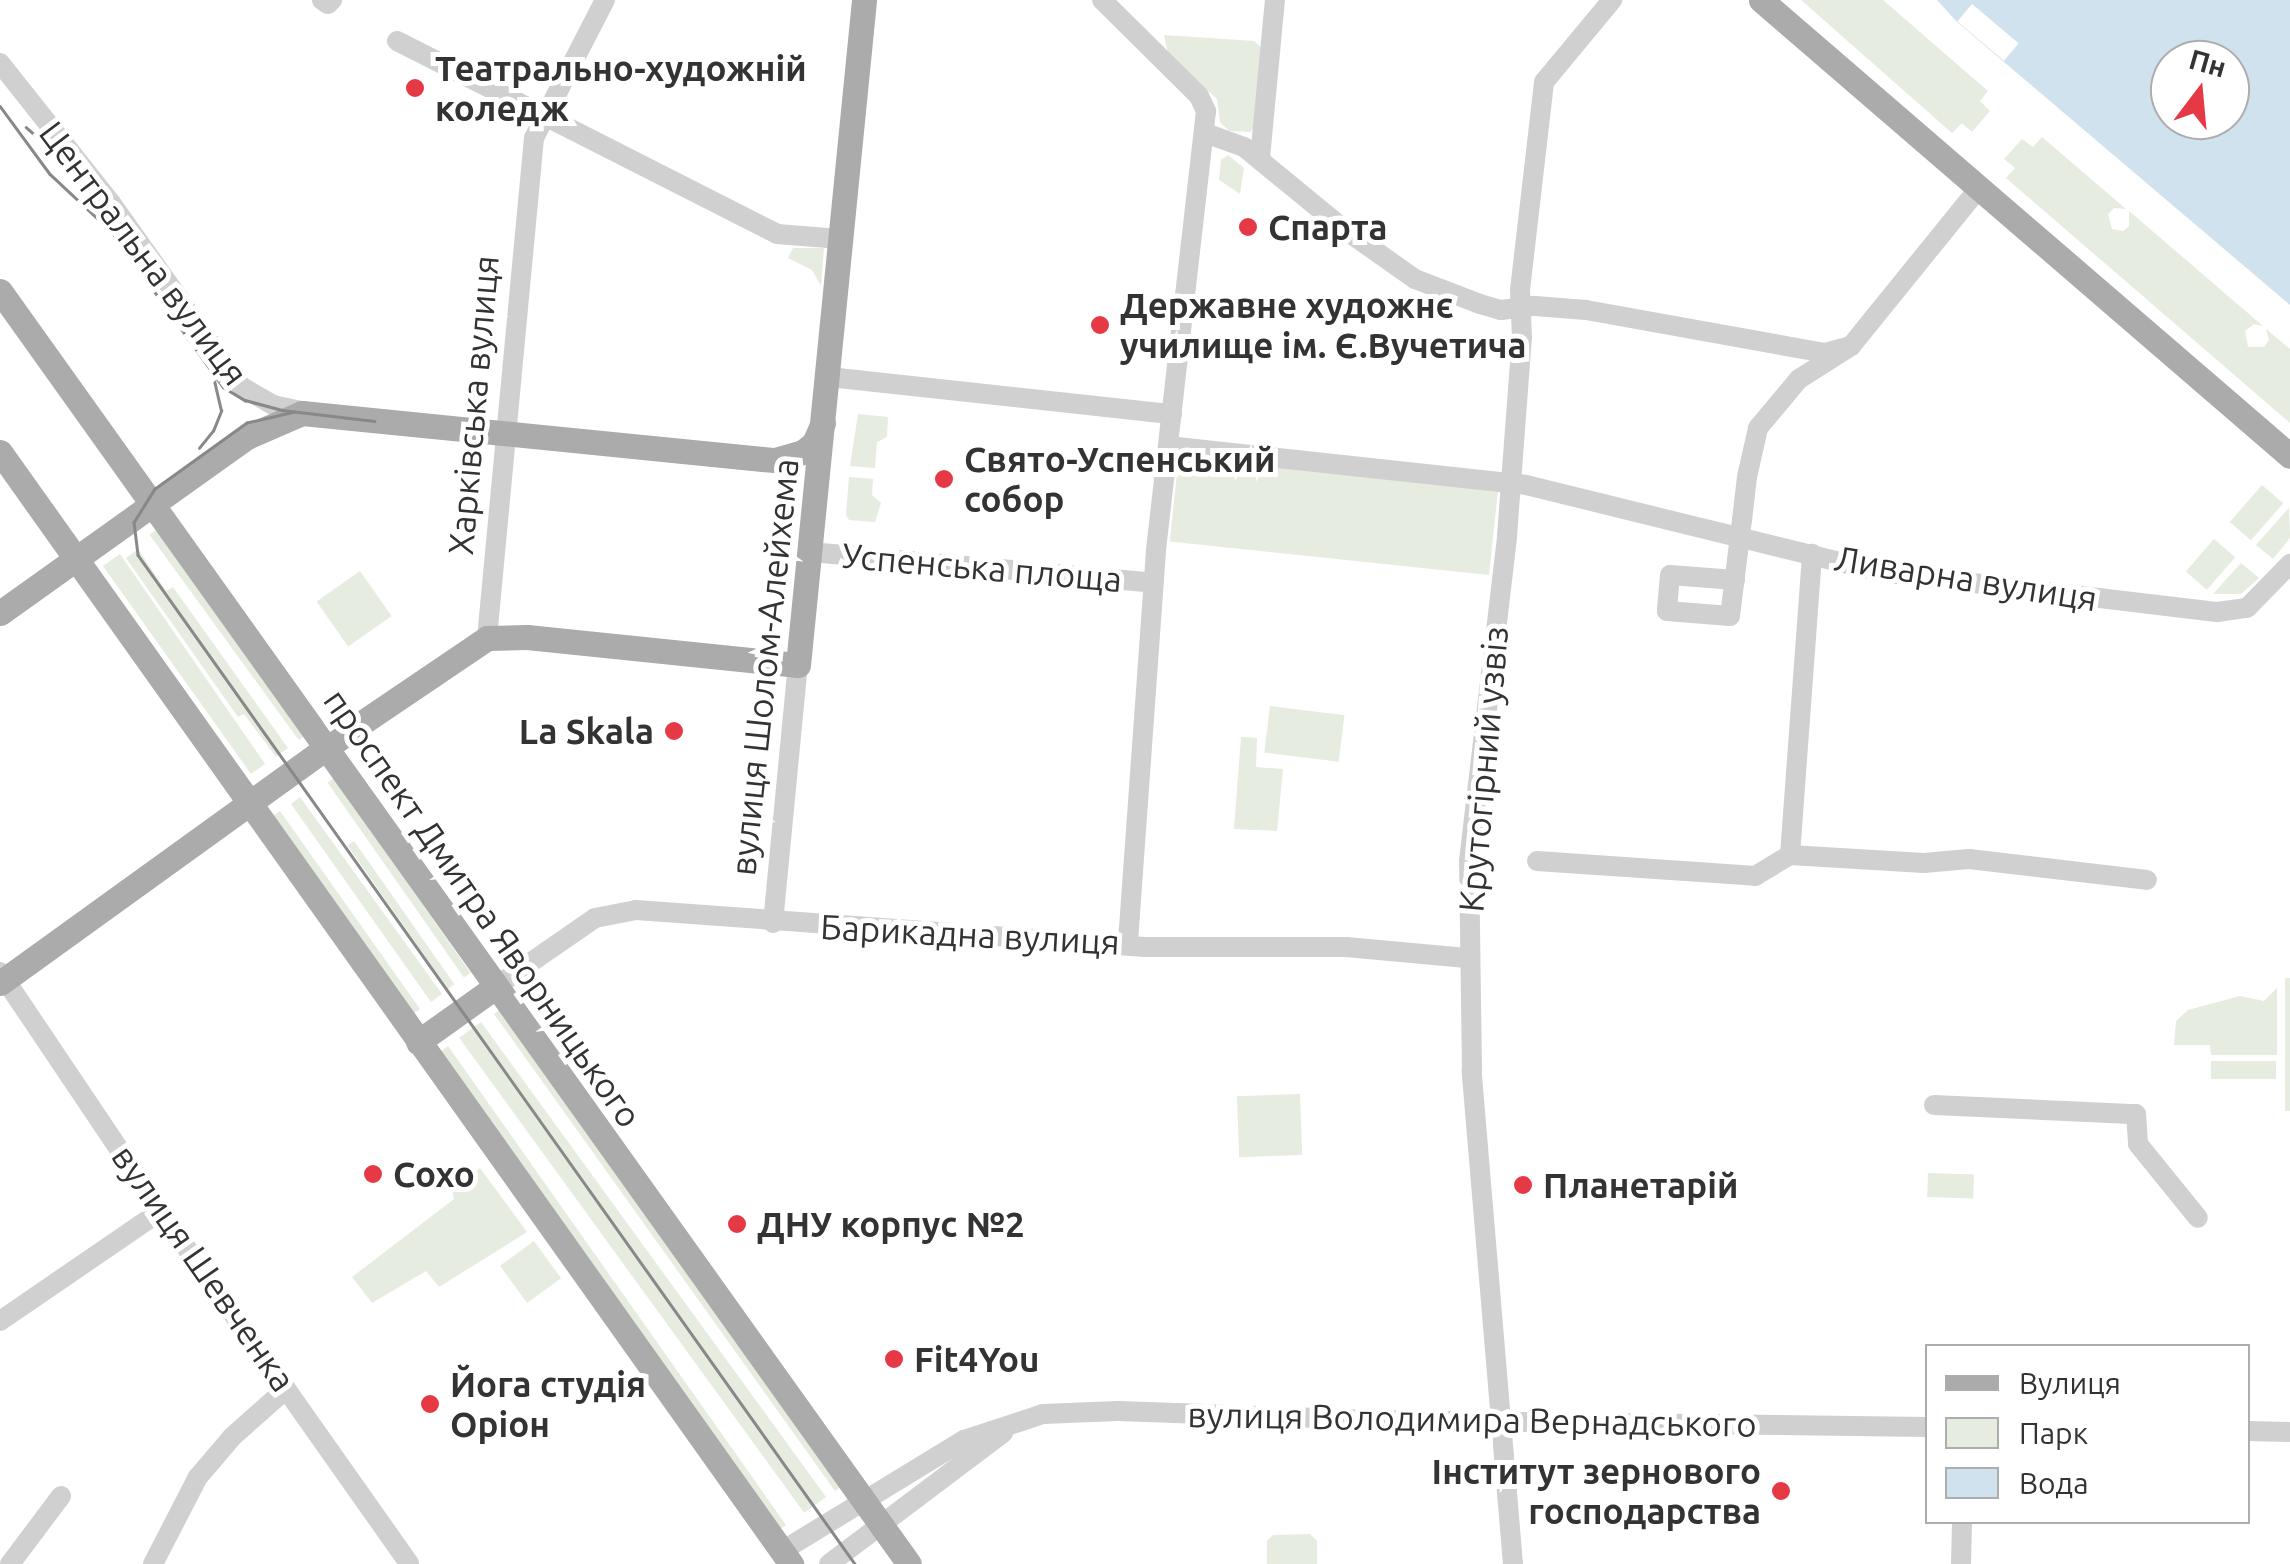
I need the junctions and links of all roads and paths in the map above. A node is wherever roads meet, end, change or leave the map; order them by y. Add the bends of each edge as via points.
1 (604, 0) edge
2 (864, 0) edge
3 (1102, 0) edge
4 (1274, 0) edge
5 (1612, 0) edge
6 (1760, 0) edge
7 (397, 41) dead end
8 (0, 63) edge
9 (544, 116) junction
10 (1205, 133) junction
11 (1260, 158) junction
12 (1979, 188) junction
13 (840, 239) junction
14 (0, 292) edge
15 (1520, 310) junction
16 (1851, 346) junction
17 (828, 377) junction
18 (309, 412) junction
19 (1172, 414) junction
20 (825, 419) junction
21 (506, 432) junction
22 (1168, 446) junction
23 (0, 452) edge
24 (2290, 456) edge
25 (776, 460) junction
26 (1510, 482) junction
27 (152, 504) junction
28 (814, 510) junction
29 (1740, 536) junction
30 (810, 552) junction
31 (1812, 554) junction
32 (76, 558) junction
33 (2290, 564) edge
34 (1735, 580) dead end
35 (1154, 583) junction
36 (0, 613) edge
37 (487, 638) junction
38 (798, 664) junction
39 (326, 749) junction
40 (252, 803) junction
41 (1790, 856) junction
42 (1537, 861) dead end
43 (2147, 880) dead end
44 (774, 922) junction
45 (1128, 942) junction
46 (1468, 958) junction
47 (2, 978) edge
48 (496, 988) junction
49 (418, 1042) junction
50 (1934, 1105) dead end
51 (162, 1210) junction
52 (2198, 1218) dead end
53 (0, 1321) edge
54 (286, 1390) junction
55 (1500, 1418) junction
56 (1018, 1422) junction
57 (1925, 1427) edge
58 (2250, 1431) edge
59 (2290, 1432) edge
60 (61, 1496) dead end
61 (864, 1503) junction
62 (880, 1524) junction
63 (1962, 1524) edge
64 (778, 1560) edge
65 (10, 1564) edge
66 (153, 1564) edge
67 (409, 1564) edge
68 (829, 1564) edge
69 (909, 1564) edge
70 (1513, 1564) edge
71 (1961, 1564) edge

1 - 9 street, Харківська вулиця
2 - 13 main road, вулиця Шолом-Алейхема
3 - 10 street via 1199,96
4 - 11 street
5 - 15 street, Крутогірний узвіз via 1544,82
6 - 12 main road
7 - 9 street
8 - 18 street, Центральна вулиця via 242,386 273,405
9 - 13 street via 777,234
9 - 21 street, Харківська вулиця via 534,138 527,193
10 - 11 street
10 - 19 street
11 - 15 street via 1415,279 1480,304
12 - 16 street
12 - 24 main road
13 - 17 main road, вулиця Шолом-Алейхема
14 - 27 main road, проспект Дмитра Яворницького
15 - 16 street via 1586,310 1824,353
15 - 26 street, Крутогірний узвіз
16 - 29 street via 1798,379 1758,428
17 - 19 street
17 - 20 main road, вулиця Шолом-Алейхема
18 - 21 main road
18 - 27 main road via 247,437
19 - 22 street
20 - 25 main road via 814,443
20 - 28 main road, вулиця Шолом-Алейхема
21 - 25 main road
21 - 37 street, Харківська вулиця
22 - 26 street
22 - 35 street
23 - 32 main road
25 - 28 main road via 808,484
26 - 29 street, Ливарна вулиця
26 - 46 street, Крутогірний узвіз via 1469,861
27 - 32 main road
27 - 39 main road, проспект Дмитра Яворницького
28 - 30 main road, вулиця Шолом-Алейхема
29 - 31 street, Ливарна вулиця
29 - 34 street
30 - 35 street, Успенська площа
30 - 38 main road, вулиця Шолом-Алейхема
31 - 33 street, Ливарна вулиця via 1881,572 2217,612 2247,608
31 - 41 street
32 - 36 main road
32 - 40 main road
35 - 45 street
37 - 38 main road
37 - 39 main road
38 - 44 street, вулиця Шолом-Алейхема
39 - 40 main road
39 - 48 main road, проспект Дмитра Яворницького
40 - 47 main road
40 - 49 main road
41 - 42 street via 1755,876
41 - 43 street via 1969,860
44 - 45 street, Барикадна вулиця
44 - 48 street, Барикадна вулиця via 636,910 595,918
45 - 46 street, Барикадна вулиця via 1346,947
46 - 55 street, Крутогірний узвіз
47 - 51 street, вулиця Шевченка
48 - 49 main road
48 - 61 main road, проспект Дмитра Яворницького
49 - 64 main road
50 - 52 street via 2136,1114 2138,1144
51 - 53 street
51 - 54 street, вулиця Шевченка
54 - 66 street via 198,1476
54 - 67 street, вулиця Шевченка
55 - 56 street, вулиця Володимира Вернадського via 1118,1411 1043,1414
55 - 57 street, вулиця Володимира Вернадського
55 - 70 street, Крутогірний узвіз
56 - 61 street, вулиця Володимира Вернадського via 964,1440
56 - 62 street, вулиця Володимира Вернадського
58 - 59 street
60 - 65 street
61 - 62 main road, проспект Дмитра Яворницького
61 - 64 street, вулиця Володимира Вернадського
62 - 68 street, вулиця Володимира Вернадського
62 - 69 main road, проспект Дмитра Яворницького
63 - 71 street

